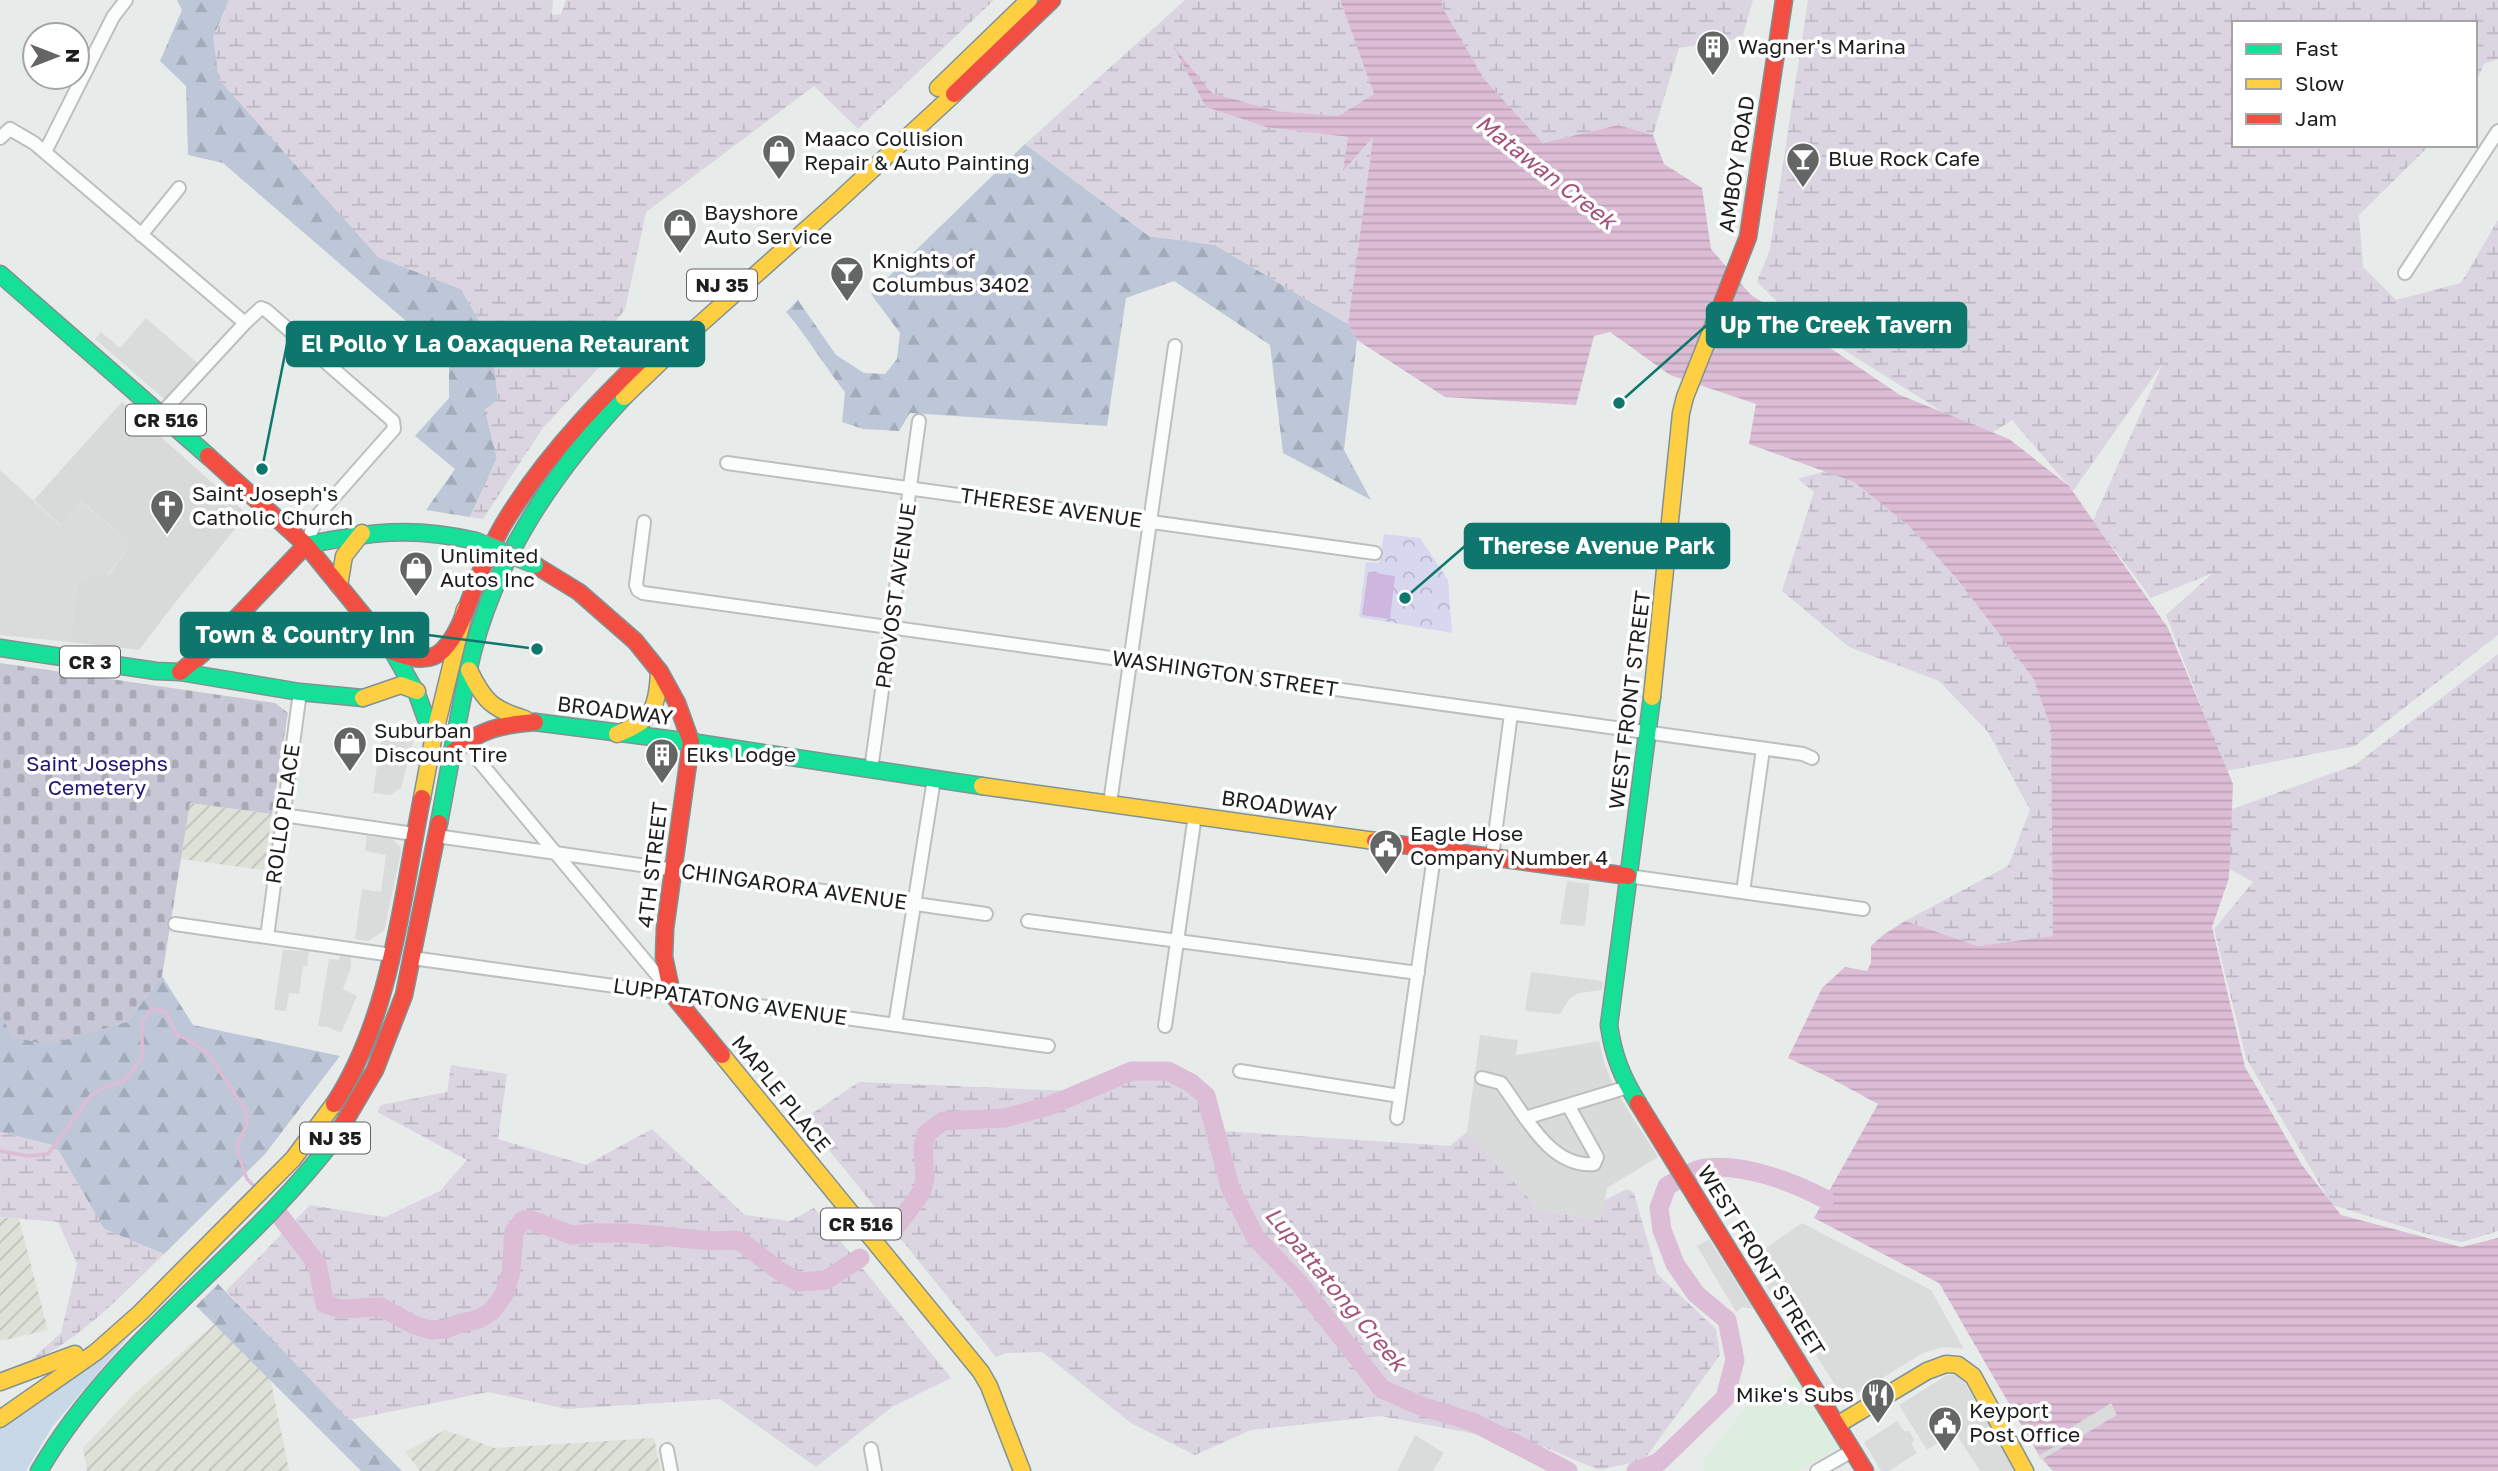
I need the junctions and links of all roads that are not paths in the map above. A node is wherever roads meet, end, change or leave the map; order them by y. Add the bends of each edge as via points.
1 (126, 0) edge
2 (1029, 0) edge
3 (1052, 0) edge
4 (1784, 0) edge
5 (2498, 131) edge
6 (5, 134) edge
7 (45, 152) junction
8 (179, 188) dead end
9 (141, 235) junction
10 (2405, 273) dead end
11 (0, 274) edge
12 (245, 323) junction
13 (1712, 329) joint
14 (1175, 346) dead end
15 (160, 415) junction
16 (919, 421) dead end
17 (727, 463) dead end
18 (911, 489) junction
19 (644, 522) dead end
20 (1151, 522) junction
21 (362, 533) junction
22 (306, 545) junction
23 (1375, 553) dead end
24 (339, 586) junction
25 (465, 609) junction
26 (891, 627) junction
27 (219, 636) junction
28 (0, 648) edge
29 (393, 652) junction
30 (1130, 661) junction
31 (469, 670) junction
32 (180, 672) junction
33 (660, 673) junction
34 (236, 680) junction
35 (418, 691) junction
36 (300, 692) junction
37 (1511, 714) junction
38 (535, 722) junction
39 (1648, 733) junction
40 (617, 734) junction
41 (433, 740) junction
42 (691, 742) junction
43 (1763, 749) junction
44 (453, 752) junction
45 (1812, 758) dead end
46 (479, 761) dead end
47 (871, 770) junction
48 (934, 779) junction
49 (1110, 803) junction
50 (283, 815) junction
51 (1195, 815) junction
52 (414, 834) junction
53 (436, 836) junction
54 (1435, 849) junction
55 (558, 854) junction
56 (1492, 857) junction
57 (672, 870) junction
58 (1628, 876) junction
59 (1743, 892) junction
60 (916, 904) junction
61 (1863, 909) dead end
62 (986, 914) dead end
63 (1028, 921) dead end
64 (175, 924) dead end
65 (267, 937) junction
66 (1177, 941) junction
67 (392, 954) junction
68 (412, 958) junction
69 (1418, 973) junction
70 (672, 994) junction
71 (895, 1025) junction
72 (1165, 1026) dead end
73 (1048, 1046) dead end
74 (1240, 1071) dead end
75 (1482, 1079) dead end
76 (1628, 1087) junction
77 (1400, 1096) junction
78 (1568, 1105) junction
79 (1397, 1118) dead end
80 (1525, 1118) junction
81 (110, 1340) junction
82 (0, 1382) edge
83 (0, 1419) edge
84 (1838, 1425) junction
85 (871, 1449) dead end
86 (667, 1450) dead end
87 (1852, 1451) junction
88 (42, 1467) edge
89 (671, 1471) edge
90 (875, 1471) edge
91 (1022, 1471) edge
92 (1816, 1471) edge
93 (1865, 1471) edge
94 (2025, 1471) edge

1 - 7 street
2 - 25 main road, NJ 35 via 598,402 517,502 486,556
3 - 31 main road, NJ 35 via 675,349 587,438 542,497 515,543 489,600
4 - 13 main road, AMBOY ROAD via 1748,237
5 - 10 street
6 - 7 street
7 - 9 street
8 - 9 street
9 - 12 street
11 - 15 main road, CR 516
12 - 15 street
12 - 22 street via 258,310 266,310 395,424 318,515
13 - 39 main road, WEST FRONT STREET via 1681,413
14 - 20 street
15 - 22 main road, CR 516
16 - 18 street, PROVOST AVENUE
17 - 18 street, THERESE AVENUE
18 - 20 street, THERESE AVENUE
18 - 26 street, PROVOST AVENUE
19 - 26 street, WASHINGTON STREET via 637,575 638,590 643,593
20 - 23 street, THERESE AVENUE
20 - 30 street
21 - 22 main road, BROADWAY / CR 516
21 - 24 main road via 344,556
21 - 33 main road, BROADWAY / CR 516, bridge via 411,529 452,535 535,565 610,617
22 - 24 main road
22 - 27 main road
24 - 29 main road
25 - 29 main road via 439,653 419,660
25 - 41 main road, NJ 35
26 - 30 street, WASHINGTON STREET
26 - 47 street, PROVOST AVENUE
27 - 32 main road
27 - 34 main road via 218,655
28 - 32 main road, CR 3
29 - 35 main road
30 - 37 street, WASHINGTON STREET
30 - 49 street
31 - 38 main road via 482,698 499,711
31 - 44 main road, NJ 35
32 - 34 main road
33 - 40 main road via 653,714
33 - 42 main road, BROADWAY / CR 516
34 - 36 main road
35 - 36 main road via 401,685 363,698
35 - 41 main road
36 - 50 street, ROLLO PLACE
37 - 39 street, WASHINGTON STREET
37 - 56 street
38 - 40 main road, BROADWAY
38 - 44 main road via 482,730
39 - 43 street, WASHINGTON STREET
39 - 58 main road, WEST FRONT STREET
40 - 42 main road, BROADWAY
41 - 52 main road, NJ 35
42 - 47 main road, BROADWAY
42 - 57 main road, 4TH STREET / CR 516
43 - 45 street, WASHINGTON STREET
43 - 59 street
44 - 53 main road, NJ 35
46 - 55 street, MAPLE PLACE
47 - 48 main road, BROADWAY
48 - 49 main road, BROADWAY
48 - 60 street
49 - 51 main road, BROADWAY
50 - 52 street
50 - 65 street, ROLLO PLACE
51 - 54 main road, BROADWAY
51 - 66 street
52 - 67 main road, NJ 35
53 - 55 street, CHINGARORA AVENUE
53 - 68 main road, NJ 35
54 - 56 main road, BROADWAY
54 - 69 street
55 - 57 street, CHINGARORA AVENUE
55 - 70 street, MAPLE PLACE
56 - 58 main road, BROADWAY
57 - 60 street, CHINGARORA AVENUE
57 - 70 main road, 4TH STREET / CR 516 via 664,957
58 - 59 street, BROADWAY
58 - 76 main road, WEST FRONT STREET via 1609,1025 1614,1057
59 - 61 street, BROADWAY
60 - 62 street, CHINGARORA AVENUE
60 - 71 street
63 - 66 street
64 - 65 street
65 - 67 street
66 - 69 street
66 - 72 street
67 - 81 main road, NJ 35 via 365,1046 313,1134 259,1194
68 - 70 street, LUPPATATONG AVENUE
68 - 88 main road, NJ 35 via 395,1023 376,1069 359,1104 325,1152 130,1352 79,1410
69 - 77 street
70 - 71 street, LUPPATATONG AVENUE
70 - 91 main road, MAPLE PLACE / CR 516 via 981,1372
71 - 73 street, LUPPATATONG AVENUE
74 - 77 street
75 - 80 street via 1502,1084
76 - 78 street
76 - 84 main road, WEST FRONT STREET
77 - 79 street
78 - 80 street
78 - 80 street via 1597,1157 1592,1165 1557,1153
81 - 82 main road
81 - 83 main road, NJ 35
84 - 87 main road, WEST FRONT STREET
84 - 94 main road via 1927,1370 1958,1365 1973,1376
85 - 90 street
86 - 89 street
87 - 92 street
87 - 93 main road, WEST FRONT STREET

